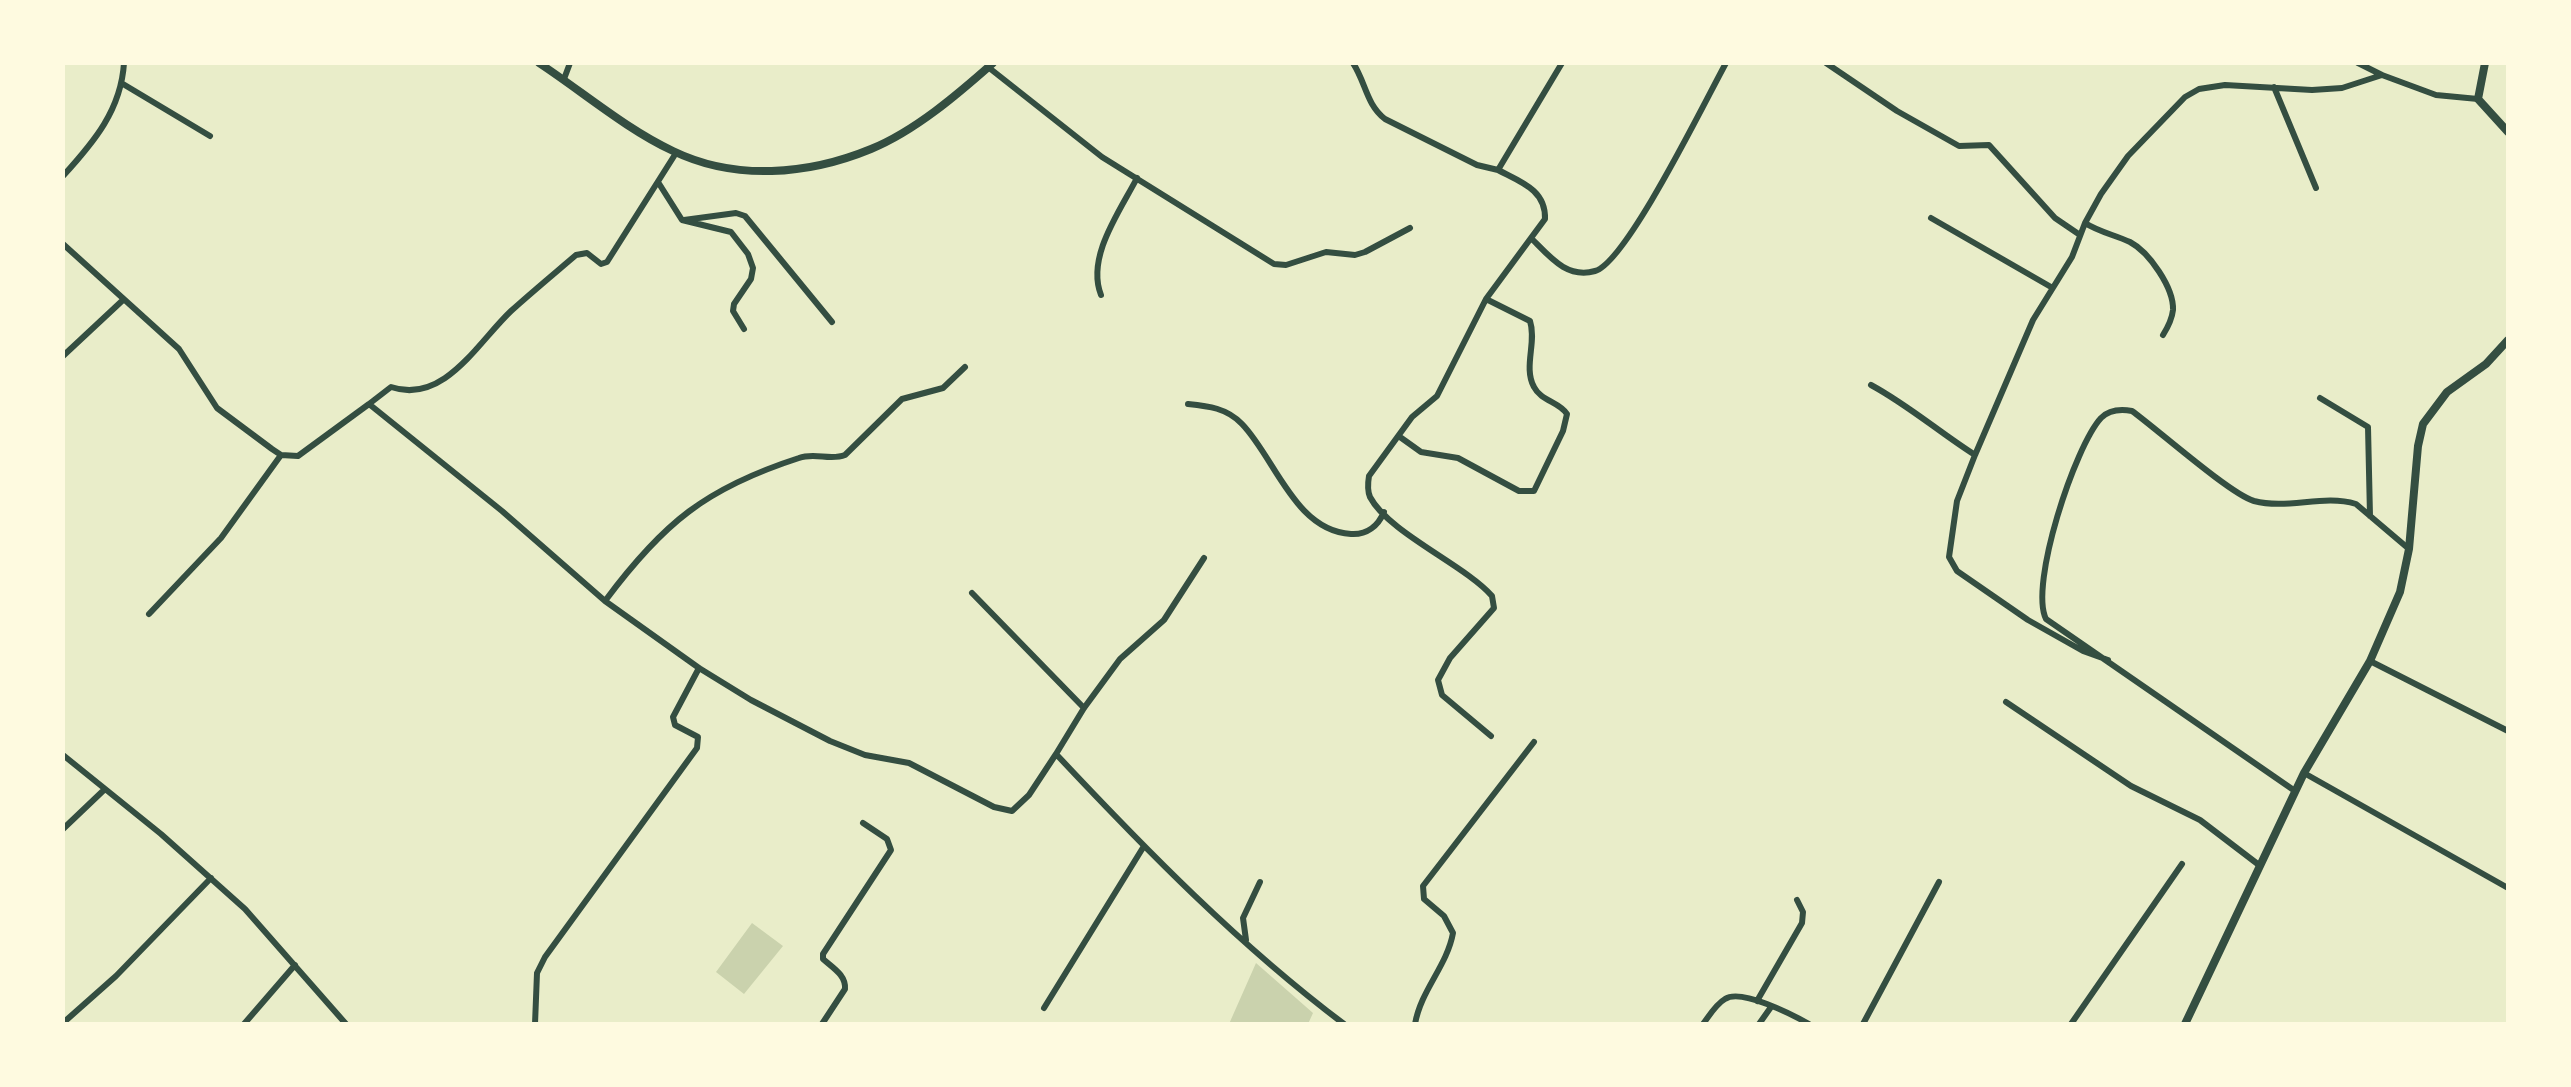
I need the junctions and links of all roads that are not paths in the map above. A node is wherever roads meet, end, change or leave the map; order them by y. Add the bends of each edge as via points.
1 (124, 63) edge
2 (540, 63) edge
3 (570, 63) edge
4 (1353, 63) edge
5 (1562, 63) edge
6 (1726, 63) edge
7 (1826, 63) edge
8 (2358, 63) edge
9 (2485, 63) edge
10 (990, 65) edge
11 (2382, 75) junction
12 (564, 79) junction
13 (123, 84) junction
14 (2274, 87) junction
15 (2478, 99) junction
16 (2508, 132) edge
17 (210, 136) dead end
18 (676, 153) junction
19 (1499, 170) junction
20 (63, 176) edge
21 (1137, 178) junction
22 (657, 182) junction
23 (2316, 188) dead end
24 (1931, 218) dead end
25 (682, 220) junction
26 (2085, 223) junction
27 (1410, 228) dead end
28 (2080, 235) junction
29 (1532, 239) junction
30 (63, 244) edge
31 (2051, 287) junction
32 (1101, 295) dead end
33 (1486, 299) junction
34 (123, 300) junction
35 (832, 322) dead end
36 (744, 329) dead end
37 (2163, 335) dead end
38 (2508, 340) edge
39 (63, 356) edge
40 (965, 367) dead end
41 (1871, 385) dead end
42 (2320, 398) dead end
43 (369, 404) junction
44 (1188, 404) dead end
45 (1400, 437) junction
46 (281, 454) junction
47 (1975, 455) junction
48 (1384, 512) junction
49 (2370, 516) junction
50 (2409, 549) junction
51 (1204, 558) dead end
52 (972, 593) dead end
53 (605, 601) junction
54 (149, 614) dead end
55 (2108, 660) junction
56 (2370, 661) junction
57 (699, 668) junction
58 (2006, 702) dead end
59 (1084, 708) junction
60 (2508, 731) edge
61 (1491, 736) dead end
62 (1534, 742) dead end
63 (1056, 754) junction
64 (63, 755) edge
65 (2304, 773) junction
66 (105, 789) junction
67 (2295, 791) junction
68 (863, 823) dead end
69 (63, 829) edge
70 (1144, 846) junction
71 (2182, 864) dead end
72 (2259, 865) junction
73 (211, 878) junction
74 (1260, 882) dead end
75 (1939, 882) dead end
76 (2508, 887) edge
77 (1797, 900) dead end
78 (1247, 942) junction
79 (295, 965) junction
80 (1757, 1001) junction
81 (1771, 1007) junction
82 (1044, 1008) dead end
83 (346, 1022) edge
84 (63, 1023) edge
85 (244, 1024) edge
86 (535, 1024) edge
87 (822, 1024) edge
88 (1343, 1024) edge
89 (1415, 1024) edge
90 (1703, 1024) edge
91 (1759, 1024) edge
92 (1809, 1024) edge
93 (1863, 1024) edge
94 (2071, 1024) edge
95 (2185, 1024) edge

1 - 13 street
2 - 12 street
3 - 12 street
4 - 19 street via 1362,76 1367,98 1385,119 1477,165
5 - 19 street
6 - 29 street via 1637,224 1607,266 1594,271 1563,269
7 - 28 street via 1959,146 1989,145 2055,218
8 - 11 street
9 - 15 street
10 - 18 street via 909,127 871,149 826,162 754,172 719,168
10 - 21 street via 1048,118
11 - 14 street via 2342,88
11 - 15 street via 2436,94
12 - 18 street
13 - 17 street
13 - 20 street via 116,108
14 - 23 street
14 - 26 street via 2211,86 2185,97 2128,156
15 - 16 street
18 - 22 street
19 - 29 street via 1540,194 1546,204 1545,219
21 - 27 street via 1274,264 1286,265 1326,251 1355,255
21 - 32 street via 1098,264
22 - 25 street
22 - 43 street via 607,262 601,264 587,253 576,255 510,312 452,373 410,393 391,387
24 - 31 street
25 - 35 street via 736,213 745,216
25 - 36 street via 731,232 748,254 751,279 733,311
26 - 28 street
26 - 37 street via 2137,247 2167,286 2172,319
28 - 31 street via 2072,257
29 - 33 street
30 - 34 street
31 - 47 street
33 - 45 street via 1437,396 1412,417
33 - 45 street via 1530,321 1531,381 1543,398 1567,414 1534,491 1519,491 1458,458 1421,452
34 - 39 street
34 - 46 street via 178,349 217,408
38 - 50 street via 2486,364 2447,393 2423,424
40 - 53 street via 943,388 901,399 845,455 808,454 757,471 685,511 655,537
41 - 47 street via 1902,401 1933,429
42 - 49 street via 2368,427
43 - 46 street via 307,451 298,456
43 - 53 street
44 - 48 street via 1226,412 1242,424 1318,523 1360,534 1375,525
45 - 48 street via 1369,475 1370,497
46 - 54 street via 221,538
47 - 55 street via 1957,501 1950,545 1952,565 2028,621
48 - 61 street via 1492,596 1494,608 1450,658 1438,680 1442,695
49 - 50 street
49 - 55 street via 2345,501 2282,505 2253,500 2132,411 2108,413 2094,428 2069,478 2052,538 2043,606 2046,619
50 - 56 street via 2400,592
51 - 59 street via 1164,620 1119,659
52 - 59 street
53 - 57 street
55 - 67 street
56 - 60 street
56 - 65 street
57 - 63 street via 830,741 865,755 909,763 1004,811 1021,806
57 - 86 street via 673,717 675,725 698,737 697,748 545,957 537,973
58 - 72 street via 2131,786 2200,820
59 - 63 street
62 - 89 street via 1423,886 1424,899 1444,916 1453,933 1422,997
63 - 70 street
64 - 66 street
65 - 67 street
65 - 76 street
66 - 69 street
66 - 73 street
67 - 72 street
68 - 87 street via 887,839 891,850 823,954 841,974 845,989
70 - 78 street
70 - 82 street
71 - 94 street
72 - 95 street
73 - 79 street
73 - 84 street via 116,976
74 - 78 street via 1243,918
75 - 93 street
77 - 80 street via 1802,923
78 - 88 street
79 - 83 street
79 - 85 street
80 - 81 street
80 - 90 street via 1734,995
81 - 91 street
81 - 92 street

